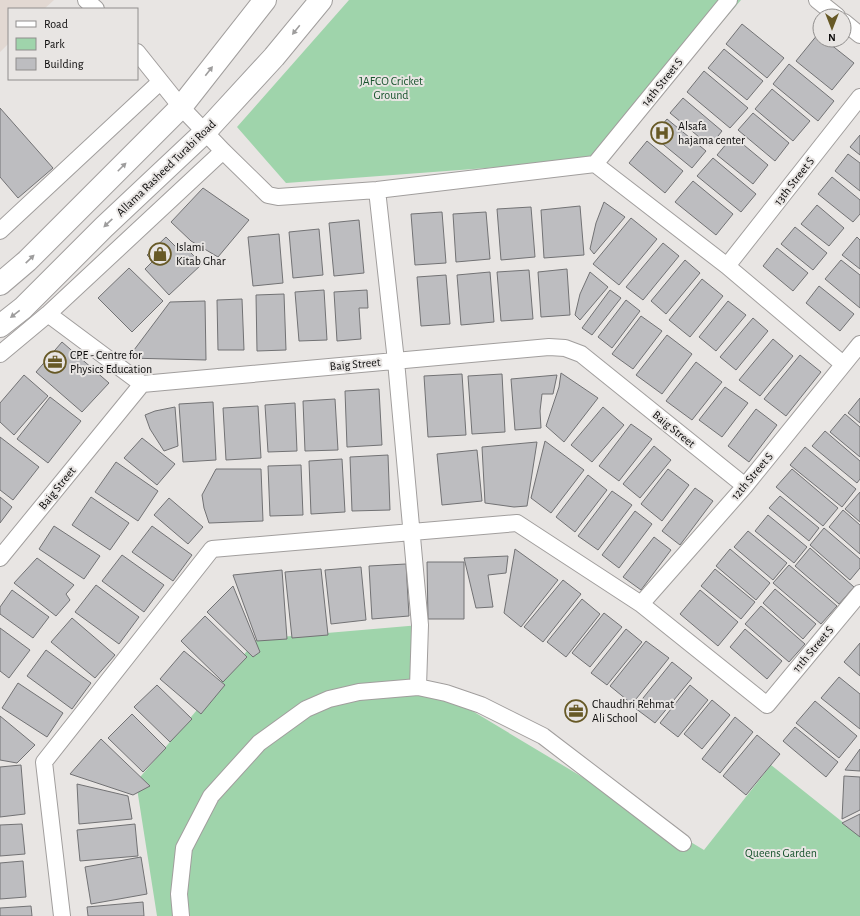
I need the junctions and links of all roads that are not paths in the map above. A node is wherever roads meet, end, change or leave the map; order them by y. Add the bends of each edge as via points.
1 (86, 0) edge
2 (265, 0) edge
3 (321, 0) edge
4 (729, 0) edge
5 (817, 0) edge
6 (95, 8) edge
7 (827, 8) edge
8 (852, 28) edge
9 (860, 35) edge
10 (138, 53) edge
11 (160, 82) junction
12 (860, 97) edge
13 (182, 107) junction
14 (205, 132) junction
15 (223, 151) junction
16 (595, 164) junction
17 (377, 190) junction
18 (0, 231) edge
19 (727, 266) junction
20 (0, 284) edge
21 (48, 314) junction
22 (0, 326) edge
23 (860, 344) edge
24 (0, 354) edge
25 (396, 360) junction
26 (844, 364) junction
27 (142, 384) junction
28 (745, 486) junction
29 (411, 533) junction
30 (0, 558) edge
31 (860, 593) edge
32 (641, 604) junction
33 (418, 687) junction
34 (683, 843) dead end
35 (62, 916) edge
36 (181, 916) edge

1 - 6 street
13 -> 2 main road
3 -> 14 main road, Allama Rasheed Turabi Road via 274,57
4 - 16 street, 14th Street S
5 - 7 street
8 - 9 street
10 - 11 street
11 - 13 street
11 - 18 street
12 - 19 street, 13th Street S
13 - 14 street
20 -> 13 main road via 27,261
14 - 15 street
14 -> 22 main road, Allama Rasheed Turabi Road via 23,308
15 - 17 street via 268,195 278,197
15 - 21 street
16 - 17 street
16 - 19 street
17 - 25 street
19 - 26 street
21 - 24 street
21 - 27 street
23 - 26 street, 12th Street S
25 - 27 street, Baig Street
25 - 28 street, Baig Street via 549,347 565,348 581,354
25 - 29 street
26 - 28 street, 12th Street S
27 - 30 street, Baig Street
28 - 32 street, 12th Street S
29 - 32 street via 517,523
29 - 33 street via 420,625
29 - 35 street via 212,549 44,762
31 - 32 street, 11th Street S via 766,705
33 - 34 street via 481,704 543,736
33 - 36 street via 359,692 330,699 306,709 259,743 211,796 184,848 179,894

